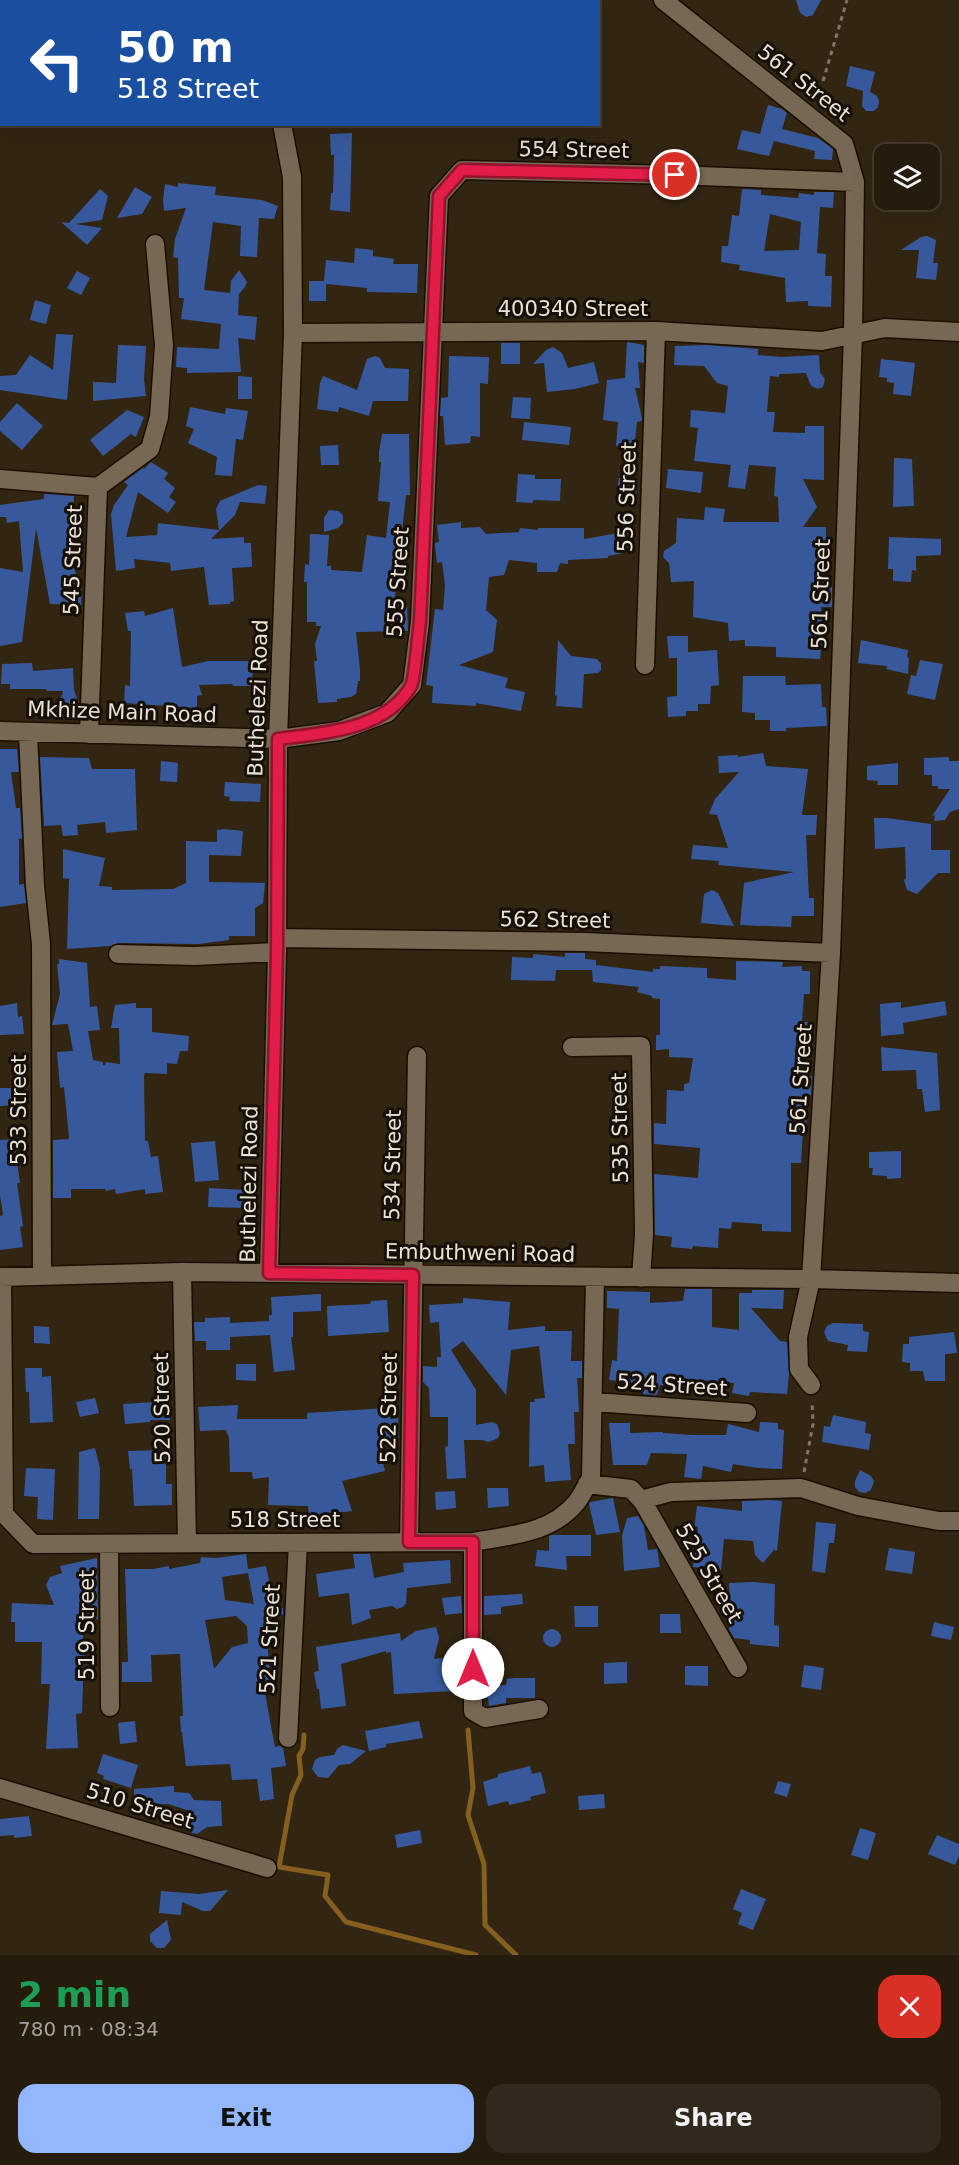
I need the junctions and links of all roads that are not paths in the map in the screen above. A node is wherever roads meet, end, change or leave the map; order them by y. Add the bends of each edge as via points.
1 (663, 0) edge
2 (282, 126) edge
3 (855, 182) junction
4 (155, 244) dead end
5 (656, 331) junction
6 (959, 332) edge
7 (293, 333) junction
8 (433, 333) junction
9 (853, 334) junction
10 (0, 479) edge
11 (98, 486) junction
12 (645, 665) dead end
13 (0, 731) edge
14 (28, 733) junction
15 (89, 734) junction
16 (278, 739) junction
17 (277, 945) junction
18 (831, 953) junction
19 (118, 954) dead end
20 (572, 1047) dead end
21 (417, 1056) dead end
22 (182, 1272) junction
23 (269, 1273) junction
24 (413, 1275) junction
25 (1, 1276) edge
26 (42, 1276) junction
27 (595, 1277) junction
28 (641, 1278) junction
29 (811, 1278) junction
30 (959, 1283) edge
31 (811, 1385) road end
32 (594, 1402) junction
33 (747, 1413) dead end
34 (587, 1484) junction
35 (640, 1500) junction
36 (959, 1521) edge
37 (409, 1542) junction
38 (473, 1542) junction
39 (187, 1543) junction
40 (298, 1543) junction
41 (110, 1544) junction
42 (738, 1668) dead end
43 (110, 1707) dead end
44 (539, 1709) dead end
45 (288, 1738) dead end
46 (0, 1788) edge
47 (267, 1868) dead end

1 - 3 street, 561 Street via 844,144
2 - 7 street, Buthelezi Road via 292,177
3 - 8 street, 554 Street via 462,170 439,196
3 - 9 street, 561 Street
4 - 11 street via 164,345 159,417 150,449
5 - 8 street, 400340 Street
5 - 9 street, 400340 Street via 822,341
5 - 12 street, 556 Street
6 - 9 street, 400340 Street via 885,328
7 - 8 street, 400340 Street
7 - 16 street, Buthelezi Road
8 - 16 street, 555 Street via 420,622 412,685 387,713 339,731
9 - 18 street, 561 Street
10 - 11 street, 545 Street
11 - 15 street, 545 Street
13 - 14 street, Mkhize Main Road
14 - 15 street, Mkhize Main Road
14 - 26 street, 533 Street via 34,886 41,944
15 - 16 street, Mkhize Main Road
16 - 17 street, Buthelezi Road
17 - 18 street, 562 Street via 585,942
17 - 19 street, 562 Street via 195,956
17 - 23 street, Buthelezi Road
18 - 29 street, 561 Street
20 - 28 street, 535 Street via 641,1046
21 - 24 street, 534 Street
22 - 23 street, Embuthweni Road
22 - 26 street, Embuthweni Road
22 - 39 street, 520 Street
23 - 24 street, Embuthweni Road
24 - 27 street, Embuthweni Road
24 - 37 street, 522 Street
25 - 26 street, Embuthweni Road
25 - 41 street, 518 Street via 4,1514 33,1544
27 - 28 street, Embuthweni Road
27 - 32 street, 518 Street
28 - 29 street, Embuthweni Road
29 - 30 street, Embuthweni Road
29 - 31 street via 798,1337 799,1369
32 - 33 street, 524 Street
32 - 34 street, 518 Street via 591,1478
34 - 35 street via 631,1489
34 - 38 street, 518 Street via 577,1502 560,1518 537,1531
35 - 36 street, 525 Street via 671,1492 801,1488 858,1506
35 - 42 street, 525 Street
37 - 38 street, 518 Street
37 - 40 street, 518 Street
38 - 44 street via 473,1711 485,1718
39 - 40 street, 518 Street
39 - 41 street, 518 Street
40 - 45 street, 521 Street
41 - 43 street, 519 Street
46 - 47 street, 510 Street

